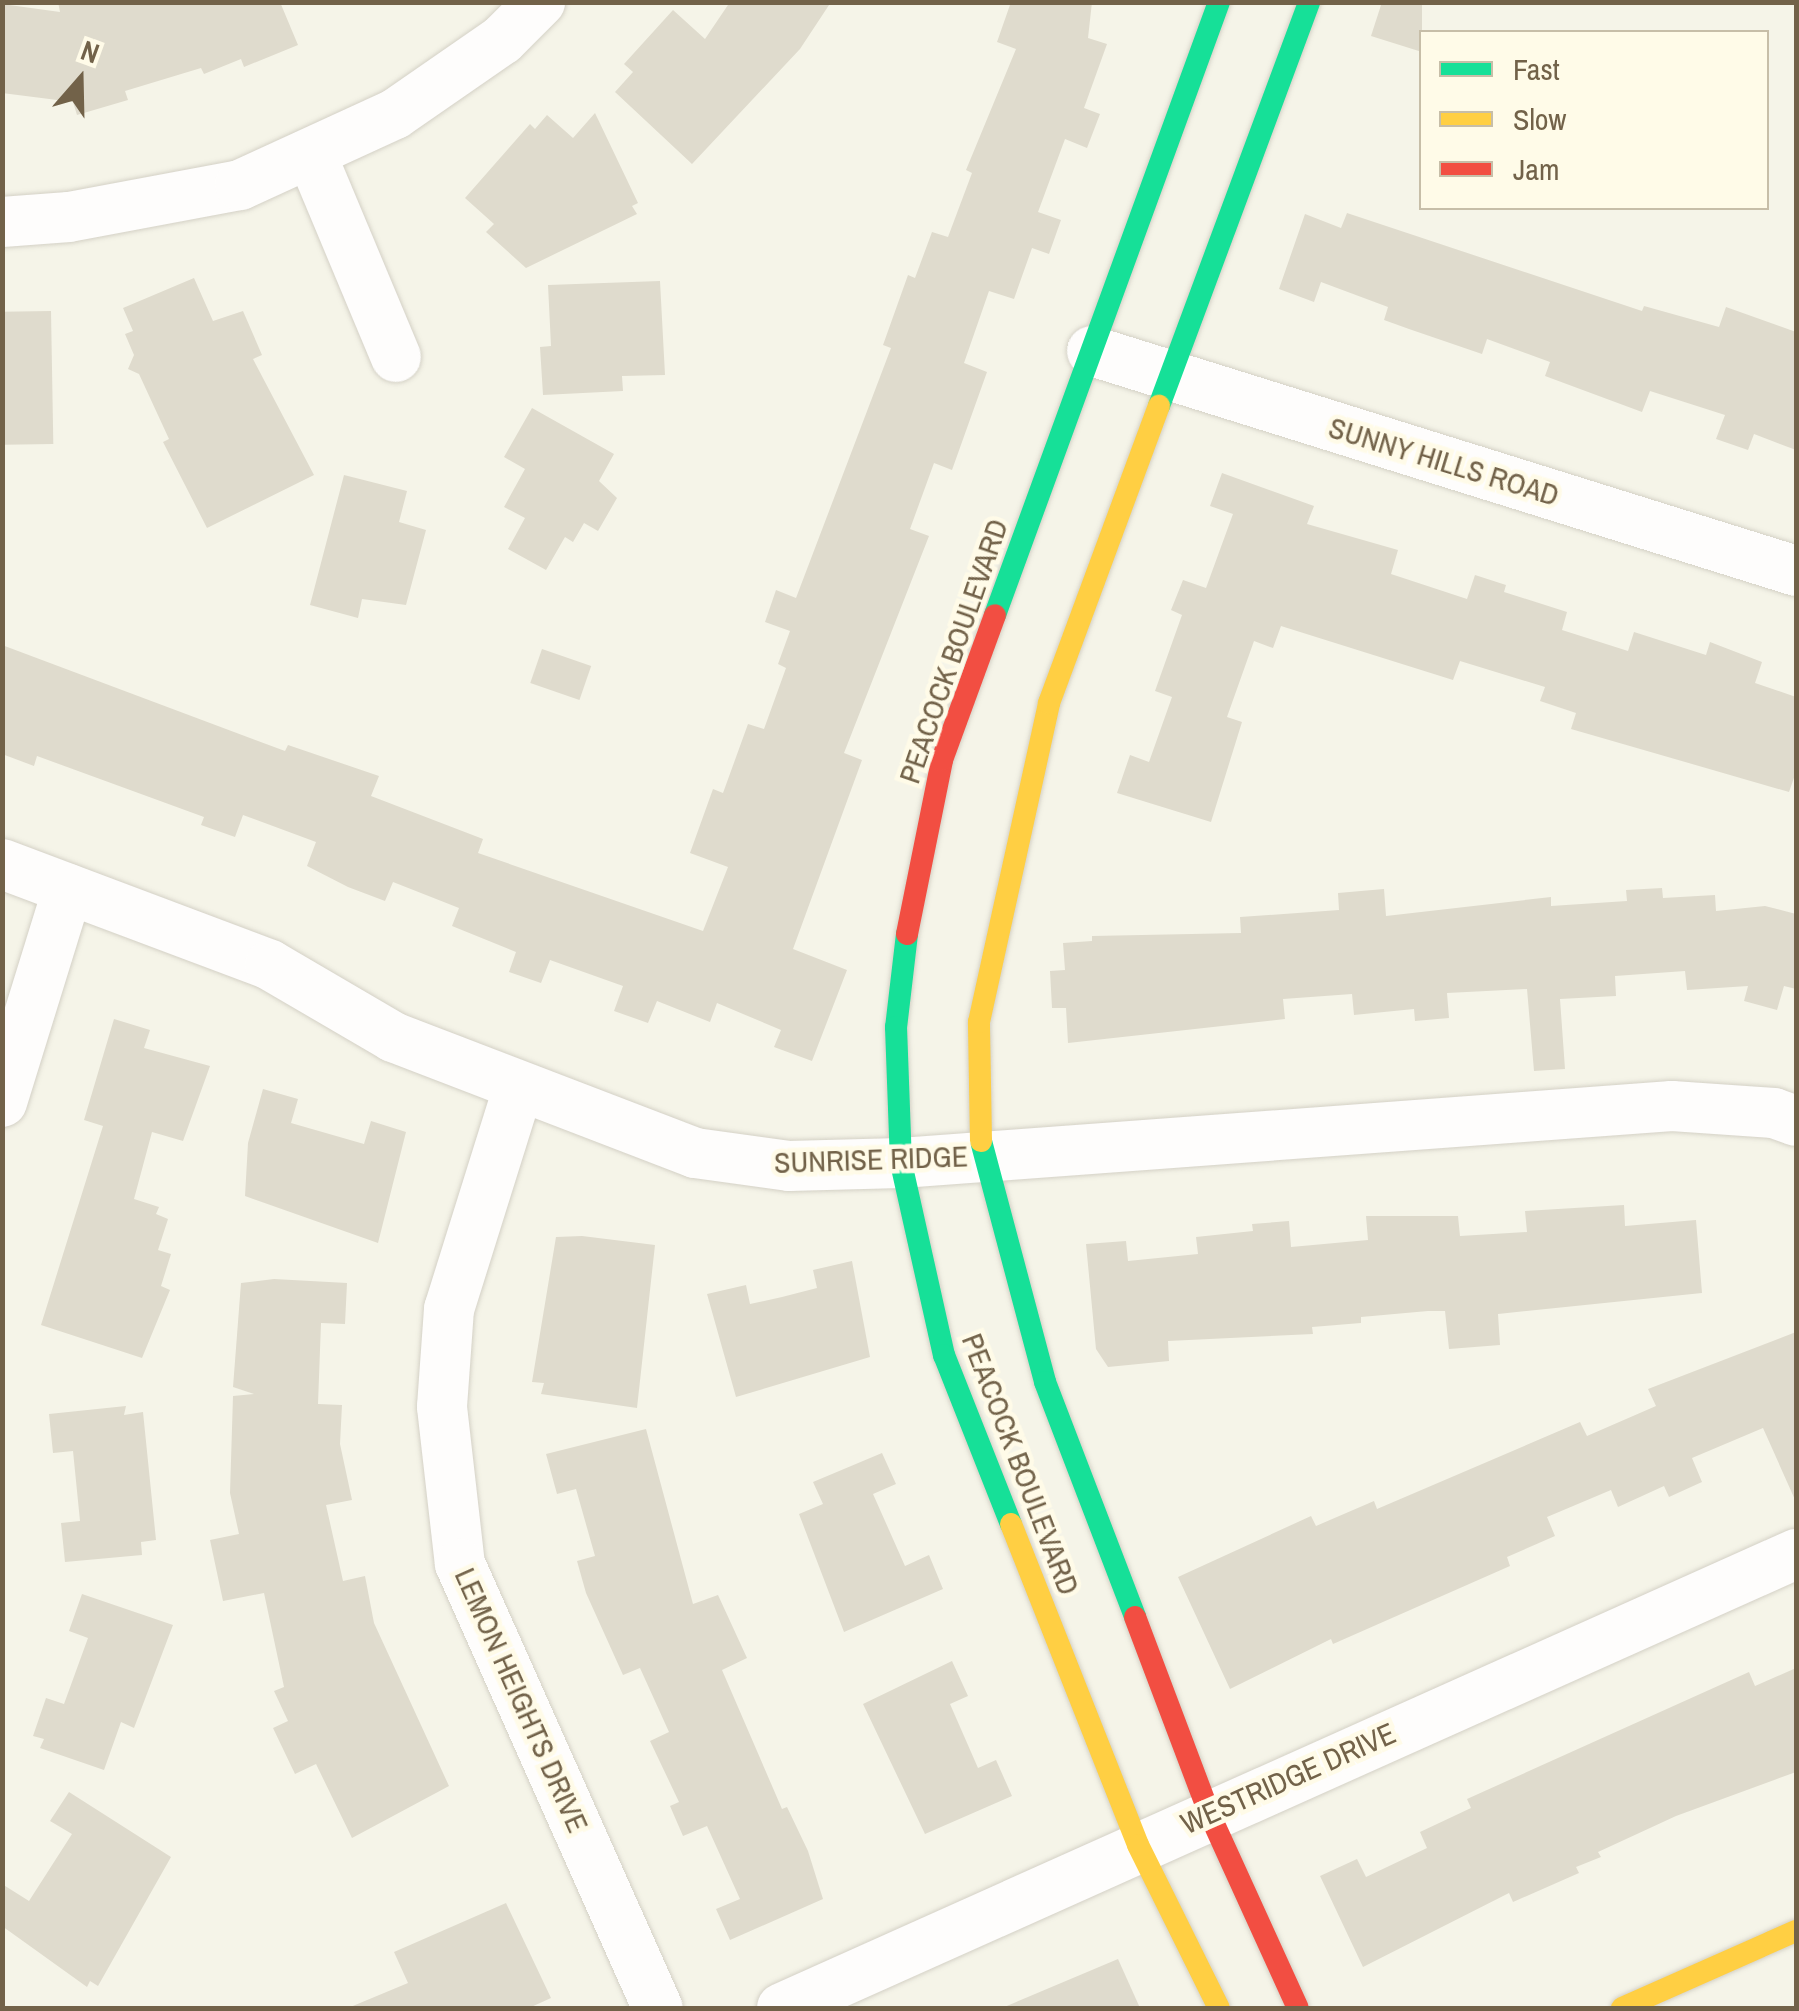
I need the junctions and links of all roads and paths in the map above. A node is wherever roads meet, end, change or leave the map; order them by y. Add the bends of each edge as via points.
1 (540, 2) edge
2 (1219, 2) edge
3 (1308, 2) edge
4 (311, 154) junction
5 (2, 222) edge
6 (1092, 351) junction
7 (396, 357) dead end
8 (1170, 376) junction
9 (1796, 571) edge
10 (2, 864) edge
11 (68, 889) junction
12 (518, 1089) junction
13 (2, 1102) edge
14 (1796, 1122) edge
15 (982, 1156) junction
16 (901, 1164) junction
17 (1796, 1554) edge
18 (1208, 1813) junction
19 (1138, 1844) junction
20 (1796, 1931) edge
21 (658, 2008) edge
22 (782, 2008) edge
23 (1218, 2008) edge
24 (1298, 2008) edge
25 (1622, 2008) edge

1 - 4 street via 502,40 396,114
2 - 6 street, PEACOCK BOULEVARD
3 - 8 street, PEACOCK BOULEVARD
4 - 5 street via 240,185 70,217
4 - 7 street
6 - 8 street, SUNNY HILLS ROAD
6 - 16 street, PEACOCK BOULEVARD via 938,778 912,886 896,1027
8 - 9 street, SUNNY HILLS ROAD
8 - 15 street, PEACOCK BOULEVARD via 1049,703 979,1022
10 - 11 street, SUNRISE RIDGE
11 - 12 street, SUNRISE RIDGE via 270,966 393,1037
11 - 13 street
12 - 16 street, SUNRISE RIDGE via 695,1153 789,1166
12 - 21 street, LEMON HEIGHTS DRIVE via 449,1308 442,1407 460,1564
14 - 15 street, SUNRISE RIDGE via 1774,1113 1672,1106
15 - 16 street, SUNRISE RIDGE
15 - 18 street, PEACOCK BOULEVARD via 1045,1382
16 - 19 street, PEACOCK BOULEVARD via 944,1355
17 - 18 street, WESTRIDGE DRIVE
18 - 19 street, WESTRIDGE DRIVE
18 - 24 street, PEACOCK BOULEVARD
19 - 22 street, WESTRIDGE DRIVE
19 - 23 street, PEACOCK BOULEVARD
20 - 25 street

